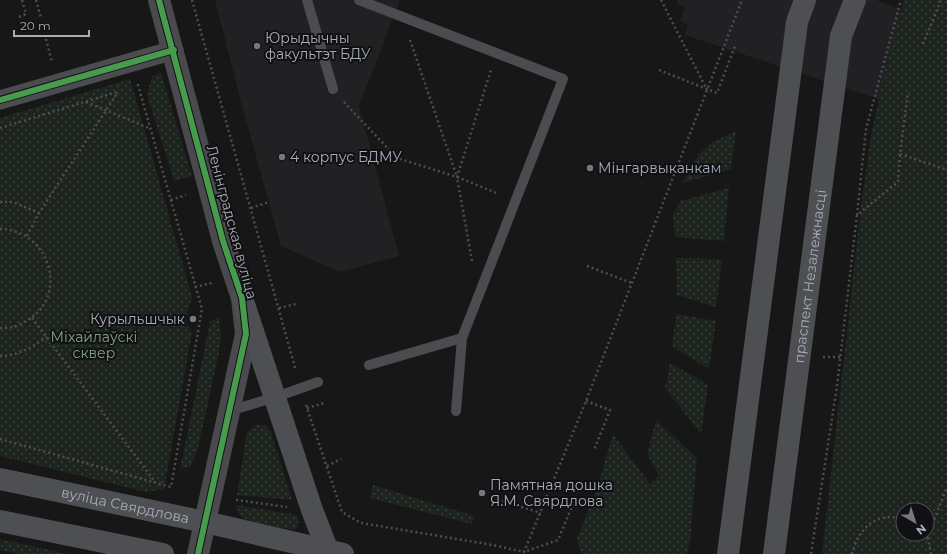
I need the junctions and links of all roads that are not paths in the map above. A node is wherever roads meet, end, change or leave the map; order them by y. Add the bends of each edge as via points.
1 (159, 0) edge
2 (307, 0) edge
3 (359, 0) edge
4 (805, 0) edge
5 (855, 0) edge
6 (174, 50) junction
7 (332, 90) road end
8 (0, 100) edge
9 (242, 298) junction
10 (462, 338) junction
11 (369, 365) dead end
12 (318, 382) dead end
13 (276, 397) junction
14 (228, 411) junction
15 (456, 411) dead end
16 (0, 479) edge
17 (0, 520) edge
18 (205, 522) junction
19 (335, 552) edge
20 (163, 554) edge
21 (198, 554) edge
22 (728, 554) edge
23 (774, 554) edge

1 - 6 street, Ленінградская вуліца
2 - 7 lane
3 - 10 lane via 562,79
4 - 22 main road via 797,22
5 - 23 main road, праспект Незалежнасці via 841,36
6 - 8 street
6 - 9 street, Ленінградская вуліца via 223,241
9 - 13 main road
9 - 14 street, Ленінградская вуліца via 246,334
10 - 11 lane
10 - 15 lane
12 - 13 lane
13 - 14 lane
13 - 19 main road via 312,510
14 - 18 street, Ленінградская вуліца
16 - 18 main road, вуліца Свярдлова
17 - 20 main road
18 - 19 main road, вуліца Свярдлова
18 - 21 street, Ленінградская вуліца

